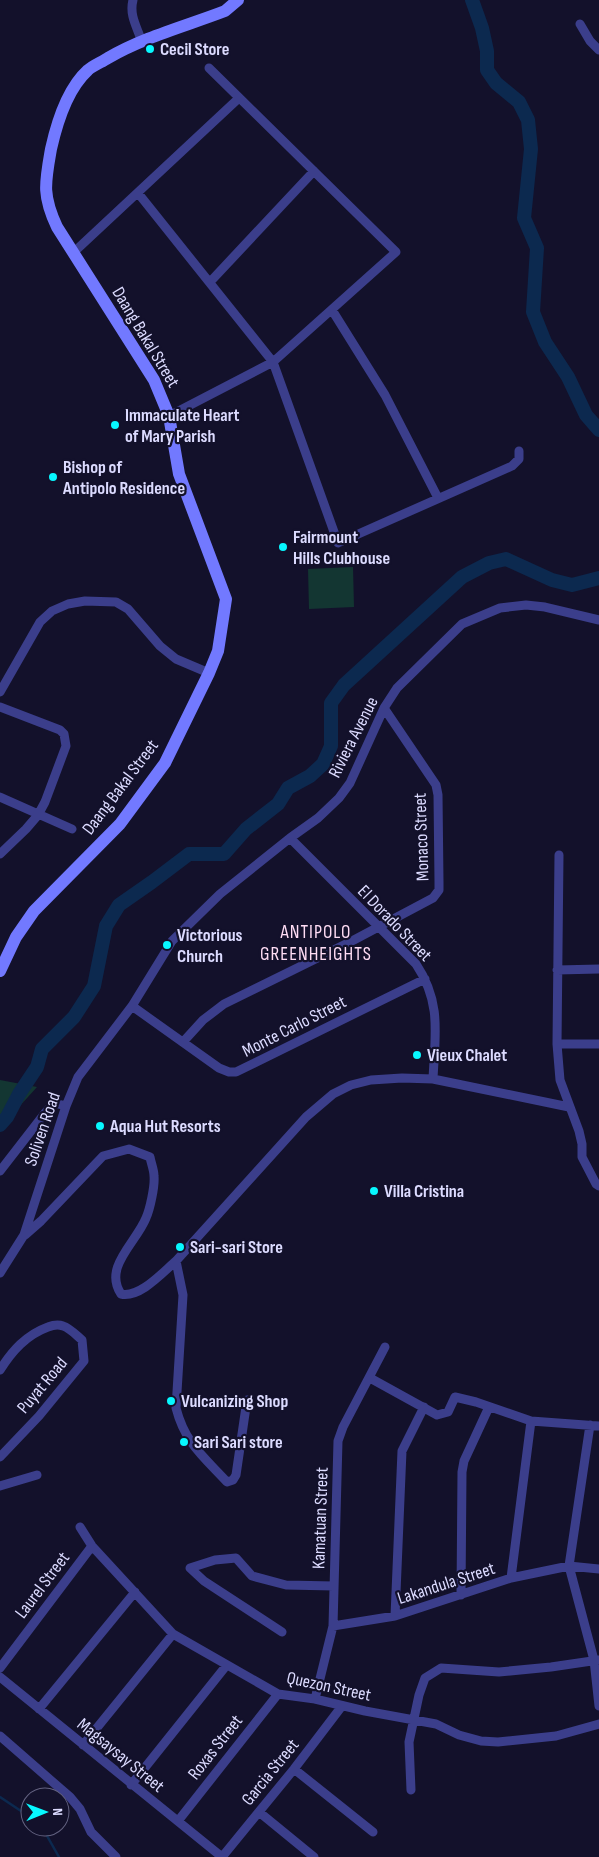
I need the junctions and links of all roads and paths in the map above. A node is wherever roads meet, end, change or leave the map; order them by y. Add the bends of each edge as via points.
1 (133, 0) edge
2 (238, 0) edge
3 (580, 24) dead end
4 (142, 42) junction
5 (599, 50) edge
6 (209, 68) dead end
7 (239, 98) junction
8 (314, 171) junction
9 (138, 193) junction
10 (74, 252) junction
11 (210, 282) junction
12 (332, 310) junction
13 (273, 362) junction
14 (168, 416) junction
15 (519, 451) dead end
16 (438, 498) junction
17 (599, 620) edge
18 (209, 672) junction
19 (0, 692) edge
20 (0, 707) edge
21 (384, 708) junction
22 (0, 797) edge
23 (38, 815) junction
24 (72, 829) dead end
25 (290, 838) junction
26 (0, 854) edge
27 (558, 855) dead end
28 (377, 926) junction
29 (599, 969) edge
30 (557, 970) junction
31 (0, 971) edge
32 (425, 978) junction
33 (132, 1006) junction
34 (183, 1042) junction
35 (557, 1044) junction
36 (599, 1044) edge
37 (434, 1079) junction
38 (66, 1106) junction
39 (569, 1107) junction
40 (0, 1171) edge
41 (599, 1186) edge
42 (24, 1235) junction
43 (176, 1261) junction
44 (0, 1273) edge
45 (386, 1347) dead end
46 (0, 1370) edge
47 (370, 1378) junction
48 (248, 1400) dead end
49 (424, 1407) junction
50 (489, 1407) junction
51 (531, 1420) junction
52 (595, 1425) edge
53 (0, 1457) edge
54 (37, 1474) dead end
55 (0, 1486) edge
56 (80, 1527) dead end
57 (92, 1546) junction
58 (569, 1566) junction
59 (599, 1569) edge
60 (511, 1578) junction
61 (334, 1586) junction
62 (135, 1592) junction
63 (461, 1595) junction
64 (395, 1616) junction
65 (332, 1626) junction
66 (282, 1632) dead end
67 (173, 1634) junction
68 (596, 1660) edge
69 (226, 1666) junction
70 (0, 1668) edge
71 (0, 1677) edge
72 (278, 1694) junction
73 (315, 1699) junction
74 (342, 1706) junction
75 (599, 1706) edge
76 (39, 1709) junction
77 (413, 1719) junction
78 (599, 1724) edge
79 (0, 1736) edge
80 (83, 1745) junction
81 (294, 1769) junction
82 (131, 1785) junction
83 (410, 1790) dead end
84 (259, 1812) junction
85 (178, 1821) junction
86 (373, 1832) dead end
87 (116, 1857) edge
88 (222, 1857) edge
89 (314, 1857) edge

1 - 4 street via 131,15
2 - 4 street, Daang Bakal Street via 225,11
3 - 5 street via 590,42
4 - 10 street, Daang Bakal Street via 127,47 89,70 64,106 45,180 48,207
6 - 7 street
7 - 8 street
7 - 9 street
8 - 11 street
8 - 12 street via 396,252
9 - 10 street
9 - 11 street
10 - 14 street, Daang Bakal Street via 154,380
11 - 13 street
12 - 13 street
12 - 16 street via 385,394
13 - 14 street
13 - 16 street via 338,543
14 - 18 street, Daang Bakal Street via 179,474 226,599 218,651
15 - 16 street via 519,459 512,466
17 - 21 street, Riviera Avenue via 526,605 500,608 480,615 462,624 398,688
18 - 19 street via 176,659 160,646 128,608 116,602 85,601 68,604 40,622
18 - 31 street, Daang Bakal Street via 165,763 120,824 34,911 16,937
20 - 23 street via 54,726 64,734 65,752
21 - 25 street, Riviera Avenue via 350,783 318,818
21 - 28 street, Monaco Street via 436,785 439,890 433,898
22 - 23 street
23 - 24 street
23 - 26 street
25 - 28 street, El Dorado Street
25 - 33 street, Riviera Avenue via 220,894 172,941
27 - 30 street
28 - 32 street, El Dorado Street via 416,964
28 - 34 street, Monaco Street via 224,1004 203,1020
29 - 30 street
30 - 35 street
32 - 34 street, Monte Carlo Street via 236,1072 219,1068
32 - 37 street, El Dorado Street via 434,1002
33 - 34 street, Monte Carlo Street
33 - 38 street, Soliven Road via 78,1077
35 - 36 street
35 - 39 street via 560,1080
37 - 39 street
37 - 43 street via 371,1080 333,1094 306,1117
38 - 40 street via 54,1103
38 - 42 street, Soliven Road
39 - 41 street via 579,1131 582,1156
42 - 43 street via 103,1156 128,1149 150,1157 155,1177 146,1218 120,1260 115,1286 121,1294 135,1294
42 - 44 street, Soliven Road
43 - 48 street via 183,1295 176,1408 180,1426 190,1443 227,1482 236,1474
45 - 47 street, Kamatuan Street
46 - 53 street, Puyat Road via 21,1342 35,1332 55,1325 64,1326 82,1340 84,1361
47 - 49 street
47 - 61 street, Kamatuan Street via 338,1441
49 - 50 street via 437,1415 445,1414 455,1397
49 - 64 street via 402,1451
50 - 51 street
50 - 63 street via 462,1472
51 - 52 street
51 - 60 street
52 - 58 street
54 - 55 street
56 - 57 street, Quezon Street
57 - 62 street, Quezon Street
57 - 70 street, Laurel Street
58 - 59 street, Lakandula Street
58 - 60 street, Lakandula Street
58 - 68 street
60 - 63 street, Lakandula Street
61 - 65 street, Kamatuan Street
61 - 66 street via 286,1585 252,1576 236,1558 215,1560 190,1568 204,1582
62 - 67 street, Quezon Street
62 - 76 street
63 - 64 street, Lakandula Street
64 - 65 street, Lakandula Street
65 - 73 street, Kamatuan Street
67 - 69 street, Quezon Street
67 - 80 street
68 - 75 street
68 - 77 street via 500,1672 441,1668 425,1678
69 - 72 street, Quezon Street
69 - 82 street
71 - 76 street, Magsaysay Street
72 - 73 street, Quezon Street
72 - 85 street, Roxas Street
73 - 74 street, Quezon Street
74 - 77 street, Quezon Street
74 - 81 street, Garcia Street
76 - 80 street, Magsaysay Street
77 - 78 street, Quezon Street via 436,1724 481,1742 556,1736
77 - 83 street via 409,1742
79 - 87 street via 70,1797 91,1832
80 - 82 street, Magsaysay Street
81 - 84 street, Garcia Street
81 - 86 street
82 - 85 street, Magsaysay Street
84 - 88 street, Garcia Street
84 - 89 street
85 - 88 street, Magsaysay Street

